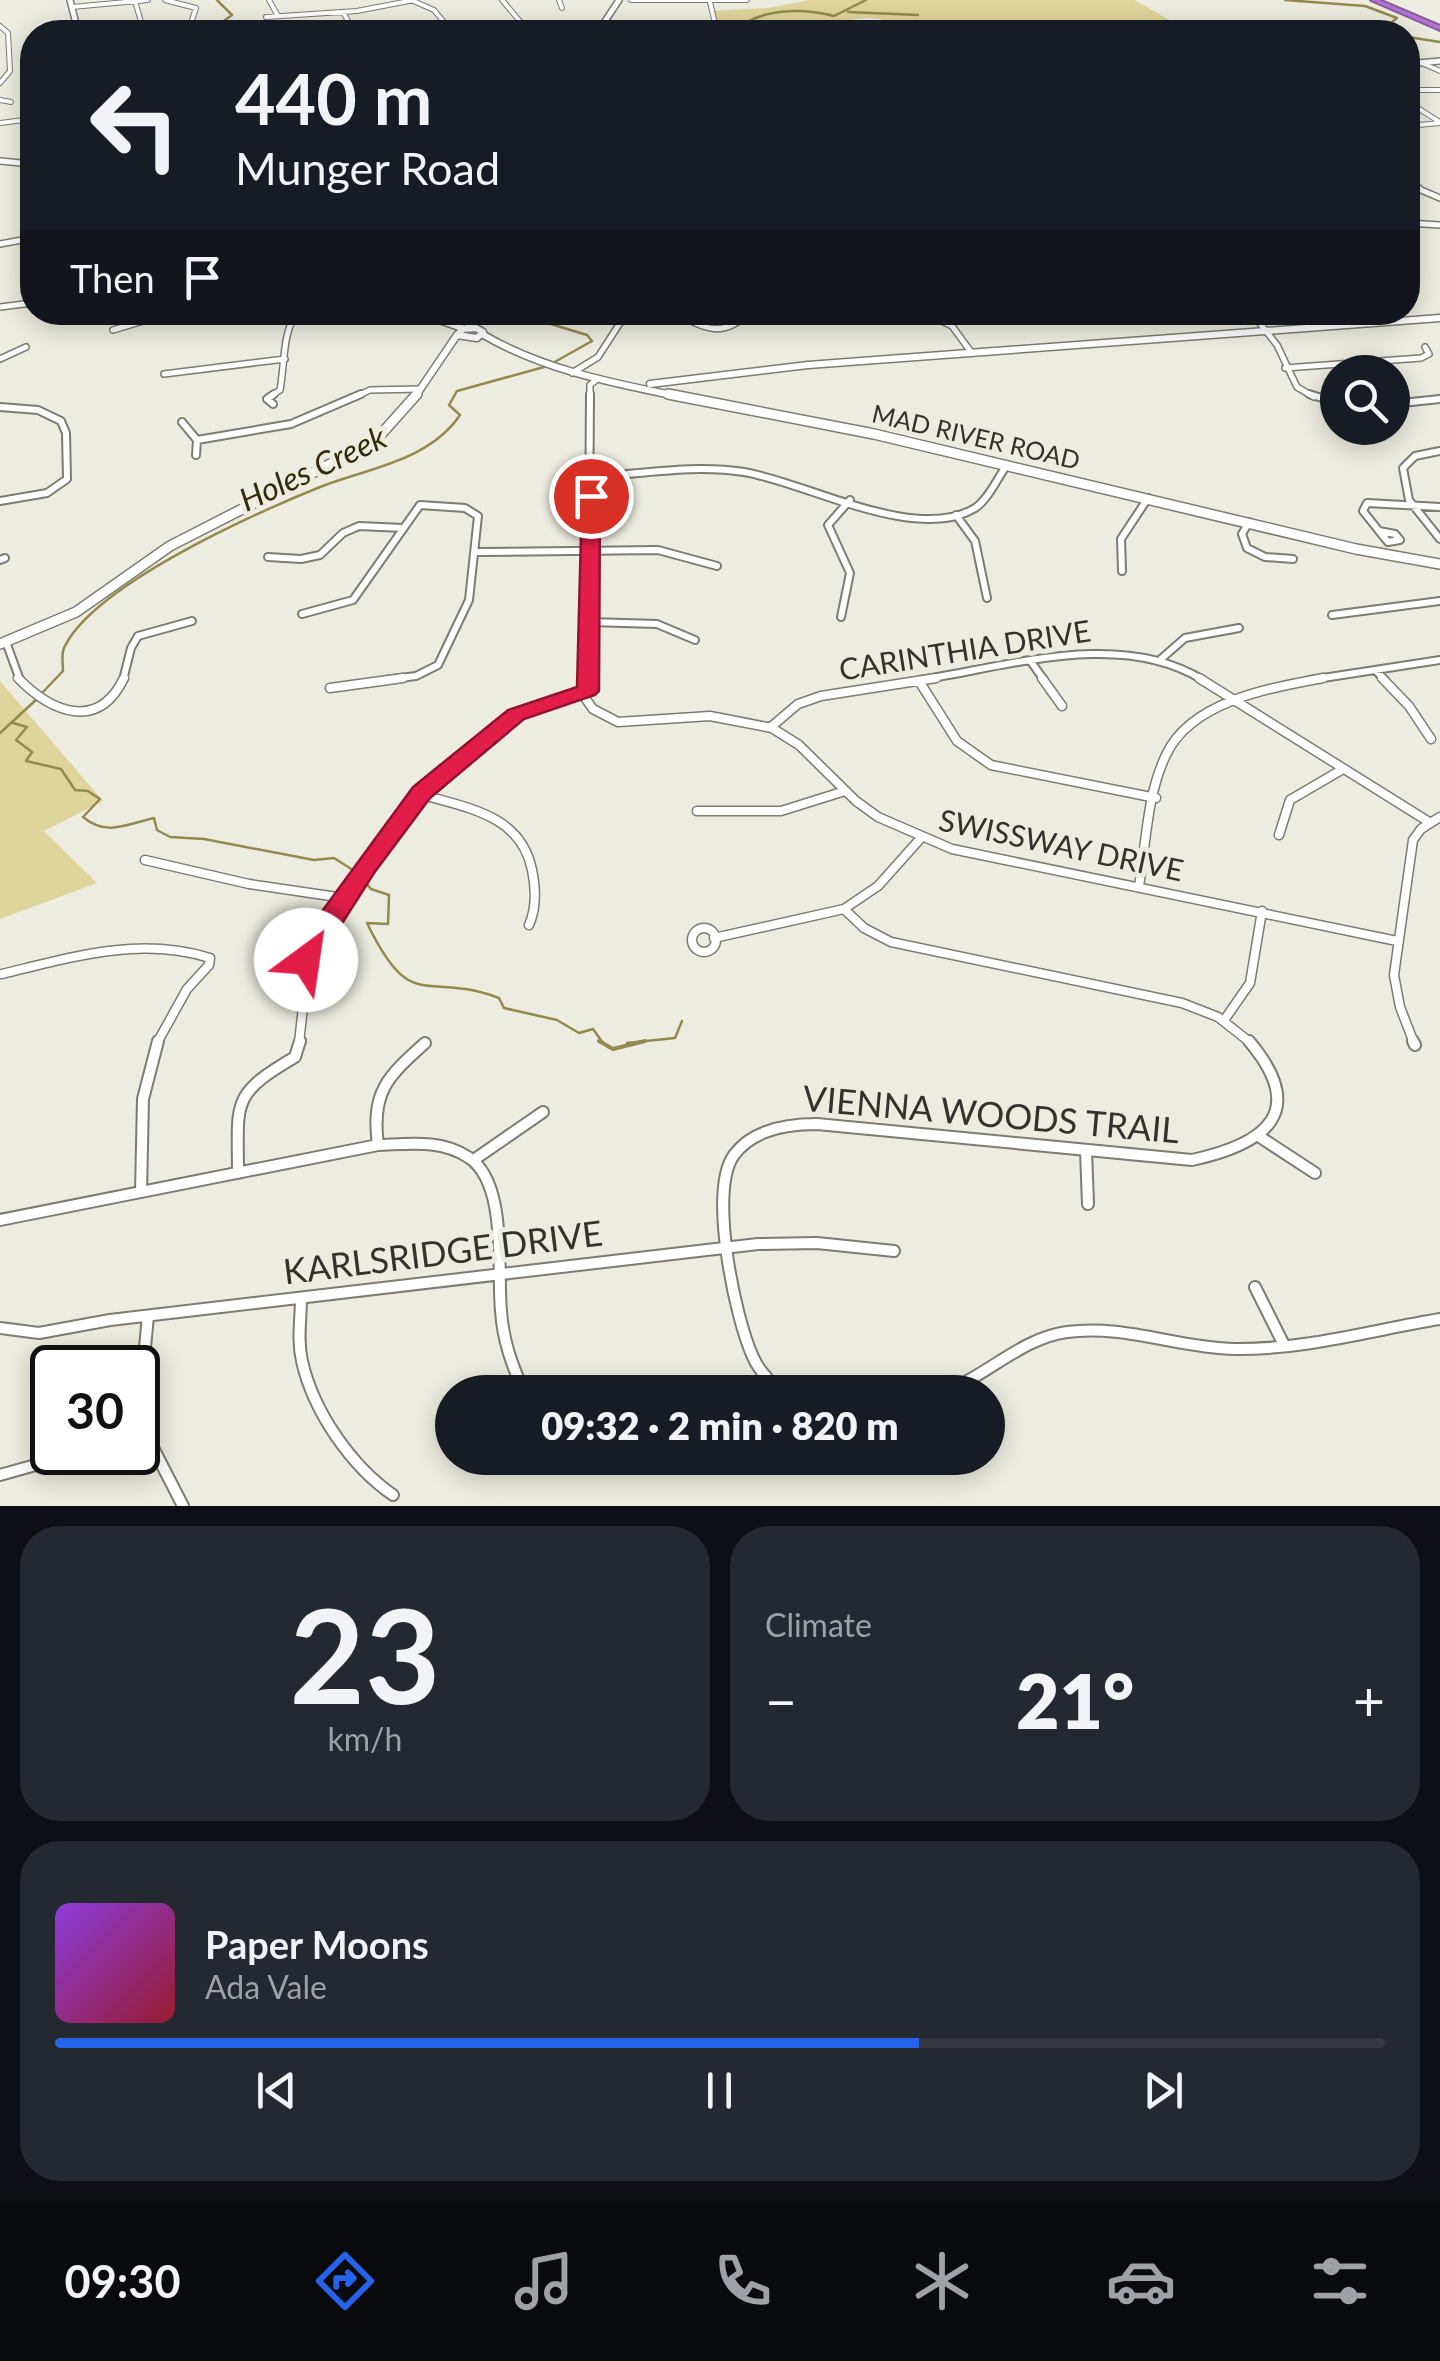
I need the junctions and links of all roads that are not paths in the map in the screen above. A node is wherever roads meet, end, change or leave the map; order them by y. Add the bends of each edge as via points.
1 (148, 0) edge
2 (165, 0) edge
3 (269, 0) edge
4 (412, 0) edge
5 (502, 0) edge
6 (559, 0) edge
7 (631, 0) edge
8 (746, 0) edge
9 (1374, 0) edge
10 (1388, 0) edge
11 (135, 1) edge
12 (685, 1) edge
13 (710, 2) edge
14 (71, 4) edge
15 (562, 8) dead end
16 (343, 12) junction
17 (278, 16) junction
18 (266, 17) dead end
19 (192, 20) edge
20 (347, 20) edge
21 (442, 20) edge
22 (519, 20) edge
23 (1440, 25) edge
24 (0, 26) edge
25 (1440, 61) edge
26 (1421, 62) joint
27 (1440, 71) edge
28 (0, 82) edge
29 (0, 100) edge
30 (12, 102) dead end
31 (130, 325) edge
32 (288, 325) edge
33 (448, 325) edge
34 (467, 325) edge
35 (480, 325) edge
36 (619, 325) edge
37 (694, 325) edge
38 (735, 325) edge
39 (951, 325) edge
40 (1260, 325) edge
41 (1337, 325) edge
42 (113, 330) dead end
43 (1263, 330) junction
44 (461, 331) junction
45 (481, 331) junction
46 (470, 339) junction
47 (26, 346) dead end
48 (504, 347) junction
49 (1424, 347) dead end
50 (451, 348) junction
51 (971, 352) junction
52 (285, 358) junction
53 (0, 359) edge
54 (1285, 368) junction
55 (572, 373) junction
56 (164, 374) dead end
57 (596, 380) junction
58 (629, 385) junction
59 (420, 389) junction
60 (1320, 398) edge
61 (1440, 399) edge
62 (1410, 402) edge
63 (273, 404) dead end
64 (0, 407) edge
65 (182, 422) dead end
66 (197, 440) junction
67 (1440, 451) edge
68 (196, 455) dead end
69 (1006, 465) junction
70 (592, 477) junction
71 (1148, 498) junction
72 (850, 500) junction
73 (0, 501) edge
74 (1412, 504) junction
75 (1440, 507) edge
76 (956, 515) junction
77 (1249, 522) junction
78 (1426, 522) junction
79 (403, 528) junction
80 (1376, 530) dead end
81 (1440, 531) edge
82 (1440, 540) edge
83 (591, 549) junction
84 (476, 552) junction
85 (268, 557) dead end
86 (1293, 559) dead end
87 (1440, 564) edge
88 (717, 566) dead end
89 (1122, 572) dead end
90 (987, 598) dead end
91 (1440, 601) edge
92 (302, 614) dead end
93 (1332, 614) dead end
94 (841, 617) dead end
95 (192, 621) dead end
96 (590, 622) junction
97 (1240, 628) dead end
98 (694, 640) dead end
99 (3, 643) edge
100 (1161, 659) junction
101 (1440, 660) edge
102 (1032, 663) junction
103 (1376, 671) junction
104 (919, 681) junction
105 (330, 688) dead end
106 (583, 695) junction
107 (1236, 702) junction
108 (1062, 706) dead end
109 (771, 727) junction
110 (1431, 739) dead end
111 (1342, 769) junction
112 (846, 791) junction
113 (420, 794) junction
114 (1156, 798) junction
115 (697, 811) dead end
116 (1440, 817) edge
117 (1429, 822) junction
118 (1279, 835) dead end
119 (920, 839) junction
120 (145, 860) dead end
121 (1139, 886) junction
122 (344, 898) junction
123 (844, 909) junction
124 (1262, 911) junction
125 (529, 925) dead end
126 (714, 938) dead end
127 (1398, 941) junction
128 (2, 974) edge
129 (1225, 1019) junction
130 (424, 1043) dead end
131 (1415, 1045) dead end
132 (543, 1112) dead end
133 (1260, 1137) junction
134 (378, 1144) junction
135 (1086, 1151) junction
136 (476, 1160) junction
137 (238, 1173) junction
138 (1315, 1173) dead end
139 (140, 1192) junction
140 (1088, 1204) dead end
141 (0, 1220) edge
142 (730, 1247) junction
143 (894, 1251) dead end
144 (500, 1274) junction
145 (1255, 1286) dead end
146 (302, 1298) junction
147 (148, 1316) junction
148 (1440, 1319) edge
149 (0, 1328) edge
150 (1283, 1344) junction
151 (144, 1345) edge
152 (516, 1375) edge
153 (765, 1375) edge
154 (986, 1375) edge
155 (160, 1464) edge
156 (30, 1467) edge
157 (0, 1475) edge
158 (393, 1494) dead end
159 (183, 1506) edge

1 - 11 street
2 - 19 street via 196,8
3 - 17 street
4 - 16 street
4 - 21 street
5 - 22 street
6 - 15 street
7 - 12 street
8 - 13 street
9 - 23 highway
10 - 23 highway
11 - 14 street
12 - 13 street
16 - 17 street
16 - 20 street
17 - 18 street
24 - 28 street via 8,33 10,68
25 - 26 street
26 - 27 street
29 - 30 street
31 - 42 street
32 - 52 street
33 - 44 street
34 - 44 street
35 - 45 street
36 - 55 street via 598,357
37 - 38 street via 711,332
39 - 51 street
40 - 43 street
41 - 43 street
43 - 51 street
43 - 54 street via 1280,349
44 - 45 street
44 - 46 street, MAD RIVER ROAD
44 - 50 street
45 - 46 street
45 - 48 street, MAD RIVER ROAD
46 - 48 street, MAD RIVER ROAD
46 - 50 street
47 - 53 street
48 - 55 street, MAD RIVER ROAD
49 - 54 street via 1429,354 1420,358
50 - 59 street
51 - 58 street
52 - 56 street
52 - 63 street via 278,392 267,399
54 - 60 street via 1305,393
55 - 57 street, MAD RIVER ROAD
57 - 58 street, MAD RIVER ROAD
57 - 70 street via 590,385
58 - 69 street, MAD RIVER ROAD
59 - 66 street via 370,390 291,424
59 - 99 street via 366,447 180,540 76,612
61 - 62 street
64 - 73 street via 38,410 61,421 69,473 54,490
65 - 66 street
66 - 68 street
67 - 74 street via 1405,464
69 - 71 street, MAD RIVER ROAD
69 - 76 street via 982,503
70 - 72 street via 674,469 743,472
70 - 83 street
71 - 77 street, MAD RIVER ROAD
71 - 89 street via 1121,539
72 - 76 street via 908,516
72 - 94 street via 828,526 852,574
74 - 75 street
74 - 78 street
74 - 80 street via 1364,504
76 - 90 street via 975,541
77 - 86 street via 1242,534 1247,548
77 - 87 street, MAD RIVER ROAD
78 - 81 street
78 - 82 street
79 - 84 street via 420,506 474,512
79 - 85 street via 359,526 320,555
79 - 92 street via 353,600
83 - 84 street
83 - 88 street via 674,552
83 - 96 street
84 - 105 street via 469,600 438,665 416,676
91 - 93 street
95 - 99 street via 138,636 126,676 101,709 72,713 19,679
96 - 98 street via 652,622
96 - 106 street
97 - 100 street via 1186,638
100 - 102 street, CARINTHIA DRIVE via 1105,652
100 - 107 street, CARINTHIA DRIVE
101 - 103 street
102 - 104 street, CARINTHIA DRIVE
102 - 108 street
103 - 107 street via 1278,686
103 - 110 street
104 - 109 street, CARINTHIA DRIVE via 812,698
104 - 114 street via 957,741 980,760
106 - 109 street, SWISSWAY DRIVE via 596,713 622,723 705,716
106 - 113 street via 516,714
107 - 111 street, CARINTHIA DRIVE
107 - 114 street via 1178,736 1165,757
109 - 112 street, SWISSWAY DRIVE via 810,750
111 - 117 street, CARINTHIA DRIVE
111 - 118 street via 1296,794
112 - 115 street via 781,811
112 - 119 street, SWISSWAY DRIVE
113 - 122 street
113 - 125 street via 492,816 523,837 536,905
114 - 121 street
116 - 117 street
117 - 127 street via 1411,846
119 - 121 street, SWISSWAY DRIVE
119 - 123 street via 878,886
120 - 122 street
121 - 124 street, SWISSWAY DRIVE
122 - 137 street via 306,960 295,1058 256,1080 240,1102
123 - 126 street
123 - 129 street via 892,942
124 - 127 street, SWISSWAY DRIVE
124 - 129 street via 1253,983
127 - 131 street via 1397,995
128 - 139 street via 128,948 210,958 148,1062 138,1122
129 - 133 street via 1260,1050 1274,1073 1276,1110
130 - 134 street via 378,1090
132 - 136 street
133 - 135 street, VIENNA WOODS TRAIL via 1223,1156 1192,1160
133 - 138 street
134 - 136 street via 436,1141
134 - 137 street
135 - 140 street
135 - 142 street, VIENNA WOODS TRAIL via 817,1124 772,1129 745,1144 724,1171
136 - 144 street via 494,1189
137 - 139 street
139 - 141 street
142 - 143 street, KARLSRIDGE DRIVE via 818,1243
142 - 144 street, KARLSRIDGE DRIVE
142 - 153 street, VIENNA WOODS TRAIL via 750,1352
144 - 146 street, KARLSRIDGE DRIVE
144 - 152 street via 506,1356
145 - 150 street
146 - 147 street, KARLSRIDGE DRIVE
146 - 158 street via 300,1349 307,1378 360,1468
147 - 149 street, KARLSRIDGE DRIVE via 39,1334
147 - 151 street
148 - 150 street
150 - 154 street via 1227,1348 1068,1332 1032,1344
155 - 159 street
156 - 157 street

